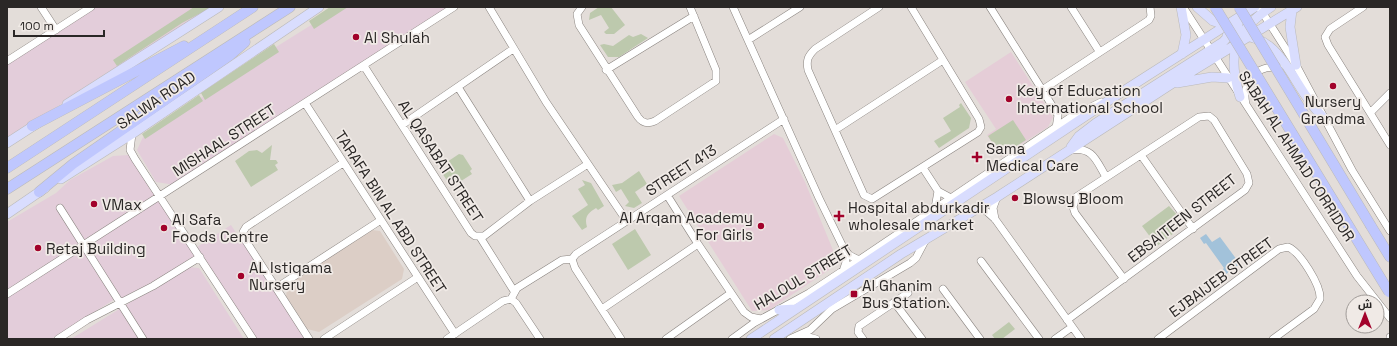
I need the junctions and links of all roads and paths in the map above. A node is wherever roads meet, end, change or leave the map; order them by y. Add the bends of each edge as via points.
1 (41, 7) edge
2 (91, 7) edge
3 (219, 7) edge
4 (253, 7) edge
5 (290, 7) edge
6 (319, 7) edge
7 (454, 7) edge
8 (488, 7) edge
9 (582, 7) edge
10 (690, 7) edge
11 (733, 7) edge
12 (800, 7) edge
13 (879, 7) edge
14 (911, 7) edge
15 (990, 7) edge
16 (1071, 7) edge
17 (1150, 7) edge
18 (1182, 7) edge
19 (1197, 7) edge
20 (1215, 7) edge
21 (1243, 7) edge
22 (1271, 7) edge
23 (1363, 7) edge
24 (1259, 9) edge
25 (1294, 9) edge
26 (1240, 12) edge
27 (275, 16) junction
28 (694, 16) junction
29 (1270, 24) junction
30 (1227, 25) junction
31 (56, 30) junction
32 (1241, 30) junction
33 (215, 31) junction
34 (1230, 35) junction
35 (1251, 36) junction
36 (748, 40) junction
37 (1204, 41) junction
38 (1236, 45) junction
39 (513, 49) junction
40 (1099, 51) junction
41 (1182, 54) junction
42 (1212, 54) junction
43 (943, 60) junction
44 (7, 61) edge
45 (1296, 65) junction
46 (364, 66) junction
47 (606, 70) junction
48 (1292, 74) junction
49 (1228, 78) junction
50 (1174, 83) junction
51 (458, 87) junction
52 (1042, 90) junction
53 (1390, 93) edge
54 (1240, 97) junction
55 (1111, 98) junction
56 (305, 103) junction
57 (1247, 107) junction
58 (1371, 112) junction
59 (1058, 115) junction
60 (1071, 117) junction
61 (1323, 117) junction
62 (784, 119) junction
63 (402, 124) junction
64 (32, 126) junction
65 (1056, 128) junction
66 (835, 130) junction
67 (132, 134) junction
68 (7, 143) edge
69 (116, 144) junction
70 (1390, 145) edge
71 (130, 150) junction
72 (1069, 150) junction
73 (1141, 155) junction
74 (343, 163) junction
75 (588, 164) junction
76 (7, 168) edge
77 (923, 168) junction
78 (1106, 177) junction
79 (7, 189) edge
80 (938, 190) junction
81 (39, 192) junction
82 (667, 195) junction
83 (160, 197) junction
84 (996, 197) junction
85 (952, 198) junction
86 (530, 201) junction
87 (60, 208) dead end
88 (979, 208) junction
89 (932, 211) junction
90 (7, 214) edge
91 (996, 219) junction
92 (381, 220) junction
93 (626, 220) junction
94 (925, 223) junction
95 (1193, 229) junction
96 (1390, 231) edge
97 (480, 237) junction
98 (926, 238) junction
99 (698, 244) junction
100 (84, 245) junction
101 (843, 247) junction
102 (200, 257) junction
103 (1390, 258) edge
104 (572, 259) junction
105 (859, 260) junction
106 (981, 261) dead end
107 (843, 270) junction
108 (418, 277) junction
109 (1124, 279) junction
110 (276, 288) junction
111 (943, 289) dead end
112 (514, 291) junction
113 (730, 293) junction
114 (908, 293) dead end
115 (1389, 293) edge
116 (7, 294) edge
117 (511, 299) junction
118 (121, 302) junction
119 (894, 302) junction
120 (797, 308) junction
121 (602, 309) junction
122 (779, 310) junction
123 (744, 312) junction
124 (1390, 318) edge
125 (761, 319) junction
126 (1067, 320) junction
127 (817, 324) junction
128 (1072, 327) junction
129 (747, 328) junction
130 (455, 334) junction
131 (801, 335) junction
132 (1166, 337) edge
133 (58, 339) edge
134 (143, 339) edge
135 (253, 339) edge
136 (309, 339) edge
137 (324, 339) edge
138 (447, 339) edge
139 (540, 339) edge
140 (621, 339) edge
141 (666, 339) edge
142 (732, 339) edge
143 (751, 339) edge
144 (774, 339) edge
145 (790, 339) edge
146 (816, 339) edge
147 (819, 339) edge
148 (863, 339) edge
149 (922, 339) edge
150 (980, 339) edge
151 (1038, 339) edge
152 (1055, 339) edge
153 (1081, 339) edge
154 (1158, 339) edge
155 (1273, 339) edge

1 - 31 street
2 - 31 street
3 - 64 main road
4 - 33 highway, SALWA ROAD
5 - 27 highway, SALWA ROAD
6 - 67 main road, SALWA ROAD
7 - 46 street, MISHAAL STREET
8 - 39 street
9 - 47 street via 577,14 577,21
10 - 28 street
11 - 36 street
12 - 36 street
13 - 66 street via 809,55 808,70
14 - 43 street
15 - 52 street
16 - 40 street
17 - 40 street via 1149,20
18 - 37 street, SABAH AL AHMAD CORRIDOR
18 - 41 main road via 1186,35
19 - 30 main road via 1213,21
20 - 115 highway, SABAH AL AHMAD CORRIDOR, bridge
21 - 26 main road
22 - 24 main road
23 - 58 street via 1330,29 1325,37
24 - 26 main road, HALOUL STREET
24 - 29 street
24 - 32 main road
25 - 29 main road
25 - 45 main road via 1290,27
26 - 30 main road, HALOUL STREET
26 - 32 main road
26 - 103 highway, SABAH AL AHMAD CORRIDOR, bridge
27 - 79 highway, SALWA ROAD
27 - 81 highway via 229,56 73,164
28 - 47 street
28 - 47 street via 716,70 716,81 655,121 641,121
29 - 32 main road
29 - 35 main road
29 - 45 street
30 - 32 main road
30 - 37 main road, HALOUL STREET
31 - 44 street
32 - 34 main road
32 - 35 main road
32 - 38 main road
33 - 64 highway via 164,55
33 - 76 highway, SALWA ROAD
34 - 37 main road
34 - 42 main road
35 - 38 main road
35 - 48 main road via 1276,53
36 - 62 street
37 - 41 main road, HALOUL STREET
37 - 42 street, SABAH AL AHMAD CORRIDOR
38 - 42 main road
38 - 54 main road via 1234,74
39 - 51 street
39 - 75 street
40 - 52 street
41 - 55 main road, HALOUL STREET
42 - 49 street, SABAH AL AHMAD CORRIDOR
42 - 50 main road
42 - 72 main road via 1096,122 1079,136
43 - 66 street
43 - 77 street via 979,119 981,127 978,132
45 - 61 street
46 - 56 street, MISHAAL STREET
46 - 63 street, AL QASABAT STREET
48 - 57 street via 1276,67 1256,73 1245,90
48 - 61 main road via 1313,108
49 - 50 main road via 1212,77
49 - 54 street, SABAH AL AHMAD CORRIDOR
50 - 72 main road
51 - 63 street
51 - 86 street
52 - 59 street
53 - 58 street
54 - 57 street, SABAH AL AHMAD CORRIDOR
55 - 60 street, HALOUL STREET
55 - 94 main road, HALOUL STREET
56 - 74 street, TARAFA BIN AL ABD STREET
56 - 83 street, MISHAAL STREET
57 - 124 street, SABAH AL AHMAD CORRIDOR via 1357,276
58 - 70 street
59 - 60 street
59 - 65 street
60 - 65 street, HALOUL STREET
61 - 96 street
62 - 82 street, STREET 413
62 - 101 street
63 - 97 street, AL QASABAT STREET via 471,233
64 - 68 main road
65 - 85 street, HALOUL STREET
66 - 77 street via 864,195 869,198 876,198
67 - 69 main road, SALWA ROAD
67 - 71 street
69 - 71 street
69 - 81 main road, SALWA ROAD
71 - 83 street
72 - 78 street via 1081,148 1088,151
72 - 84 main road
73 - 78 street, EBSAITEEN STREET
73 - 95 street
73 - 95 street, EBSAITEEN STREET via 1202,116 1209,116 1214,120 1247,174 1249,183 1245,190
74 - 92 street, TARAFA BIN AL ABD STREET
74 - 110 street via 246,227 243,232 244,238
75 - 86 street, AL QASABAT STREET
75 - 93 street
77 - 80 street
78 - 109 street, EBSAITEEN STREET via 1076,198 1073,210
80 - 85 street
80 - 89 street
81 - 90 main road, SALWA ROAD
82 - 93 street, STREET 413
82 - 99 street
83 - 100 street, MISHAAL STREET
83 - 102 street
84 - 88 main road
84 - 91 street via 993,208
85 - 89 street, HALOUL STREET
86 - 97 street, AL QASABAT STREET
87 - 100 street
88 - 91 street
88 - 98 main road
89 - 94 main road
89 - 105 street, HALOUL STREET
91 - 126 street
92 - 108 street, TARAFA BIN AL ABD STREET
92 - 110 street
93 - 104 street, STREET 413
94 - 120 main road, HALOUL STREET
95 - 109 street, EBSAITEEN STREET
97 - 112 street
98 - 127 street via 916,258 910,263 832,309
98 - 144 main road
99 - 113 street
99 - 121 street
100 - 116 street, MISHAAL STREET
100 - 118 street
101 - 105 street via 849,255
101 - 107 street via 846,262
102 - 118 street
102 - 135 street
104 - 112 street via 562,260
104 - 121 street via 575,268
105 - 107 street, HALOUL STREET
106 - 151 street
107 - 122 street, HALOUL STREET
108 - 130 street, TARAFA BIN AL ABD STREET
108 - 137 street
109 - 126 street, EBSAITEEN STREET
110 - 136 street
111 - 150 street
112 - 117 street
113 - 123 street
113 - 141 street
114 - 119 street
117 - 130 street
117 - 139 street
118 - 133 street
118 - 134 street
119 - 148 street via 859,326 858,332
119 - 149 street
120 - 122 main road
120 - 143 main road, HALOUL STREET
121 - 140 street
122 - 125 street, HALOUL STREET
123 - 125 street
123 - 129 street
125 - 129 street, HALOUL STREET
126 - 128 street
127 - 131 street
127 - 147 street
128 - 152 street
128 - 153 street
129 - 142 street, HALOUL STREET
130 - 138 street
131 - 145 street
131 - 146 street
132 - 154 street, EJBAIJEB STREET
132 - 155 street, EJBAIJEB STREET via 1279,249 1288,247 1298,254 1318,285 1320,298 1314,309

